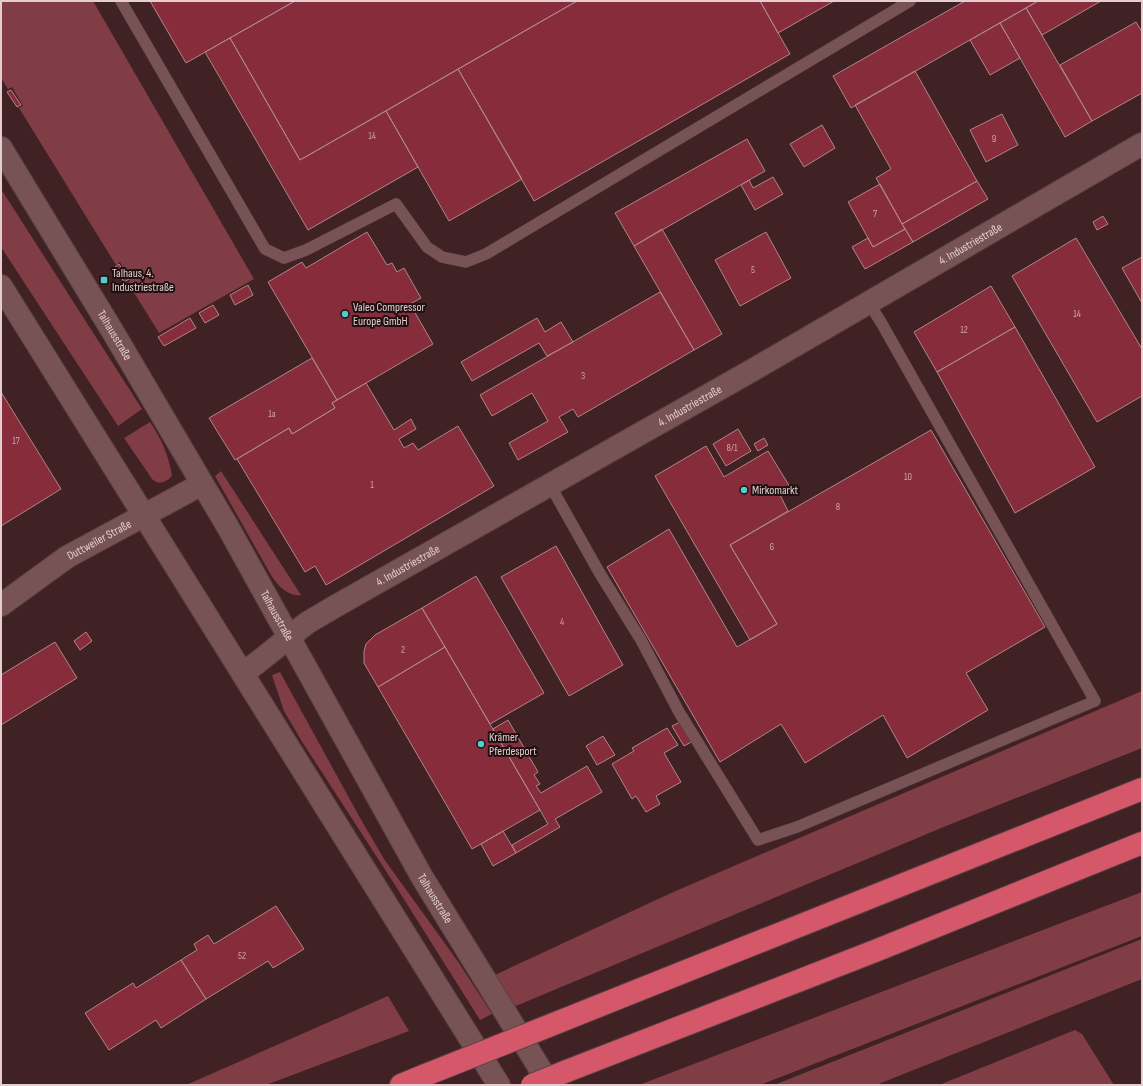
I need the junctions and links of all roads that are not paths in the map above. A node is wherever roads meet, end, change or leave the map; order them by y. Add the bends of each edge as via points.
1 (121, 1) edge
2 (910, 1) edge
3 (1142, 144) edge
4 (1, 148) edge
5 (1, 286) edge
6 (869, 303) junction
7 (202, 484) junction
8 (550, 485) junction
9 (143, 515) junction
10 (1, 605) edge
11 (289, 638) junction
12 (243, 674) junction
13 (1142, 789) edge
14 (1142, 843) edge
15 (401, 1085) edge
16 (499, 1085) edge
17 (532, 1085) edge
18 (550, 1085) edge

1 - 2 lane via 265,249 284,258 306,250 396,204 427,247 442,257 466,262 486,254
3 - 6 main road, 4. Industriestraße
4 - 7 main road, Talhausstraße
5 - 9 main road
6 - 8 main road, 4. Industriestraße
6 - 8 lane via 1095,701 797,827 758,840 679,712 641,640
7 - 9 main road, Duttweiler Straße
7 - 11 main road, Talhausstraße
8 - 11 main road, 4. Industriestraße via 334,606
9 - 10 main road, Duttweiler Straße via 67,557
9 - 12 main road
11 - 12 main road, 4. Industriestraße
11 - 18 main road, Talhausstraße via 422,877
12 - 16 main road
13 - 15 highway, bridge
14 - 17 highway, bridge

